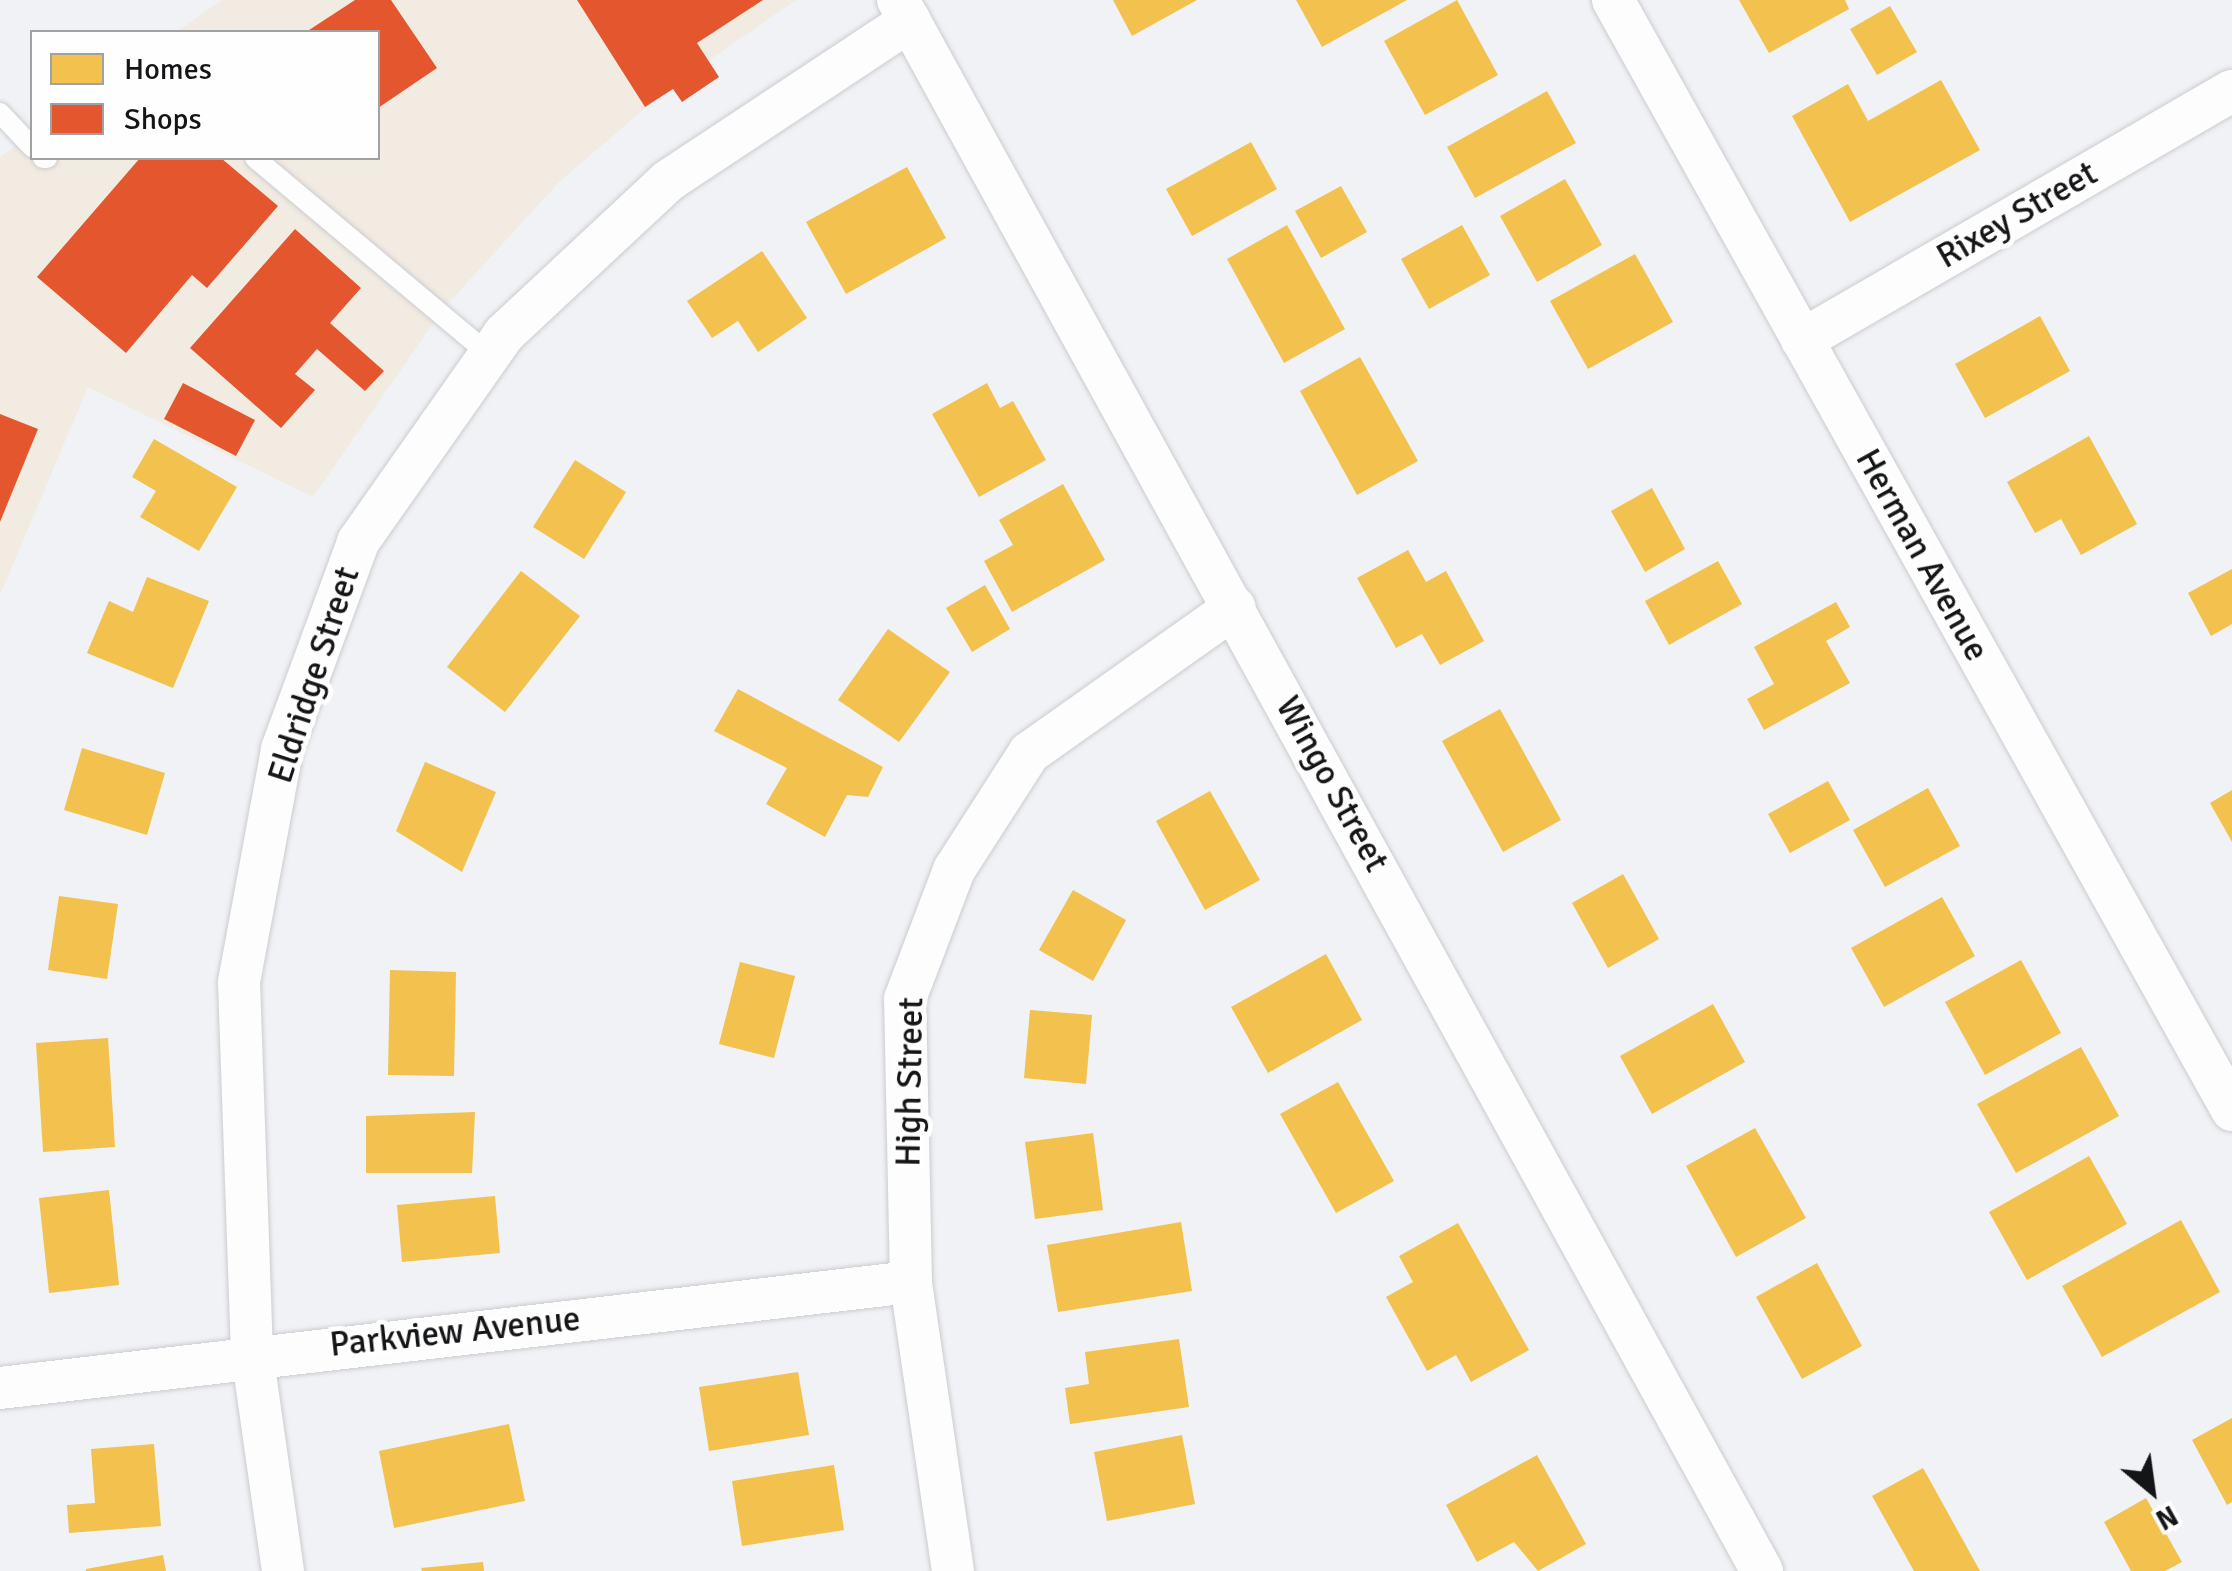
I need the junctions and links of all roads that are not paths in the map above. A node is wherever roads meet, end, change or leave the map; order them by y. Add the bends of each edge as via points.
1 (1613, 0) edge
2 (904, 11) edge
3 (2232, 91) edge
4 (0, 113) edge
5 (30, 145) edge
6 (257, 160) edge
7 (1802, 340) junction
8 (490, 354) junction
9 (1236, 607) junction
10 (2232, 1110) edge
11 (911, 1282) junction
12 (252, 1354) junction
13 (0, 1388) edge
14 (284, 1571) edge
15 (954, 1571) edge
16 (1762, 1571) edge

1 - 7 street, Herman Avenue
2 - 8 street, Eldridge Street via 668,181
2 - 9 street, Wingo Street
3 - 7 street, Rixey Street
4 - 5 lane
6 - 8 lane
7 - 10 street, Herman Avenue
8 - 12 street, Eldridge Street via 358,542 282,749 239,982
9 - 11 street, High Street via 1030,753 954,870 905,999
9 - 16 street, Wingo Street
11 - 12 street, Parkview Avenue
11 - 15 street, High Street
12 - 13 street, Parkview Avenue
12 - 14 street, Eldridge Street

